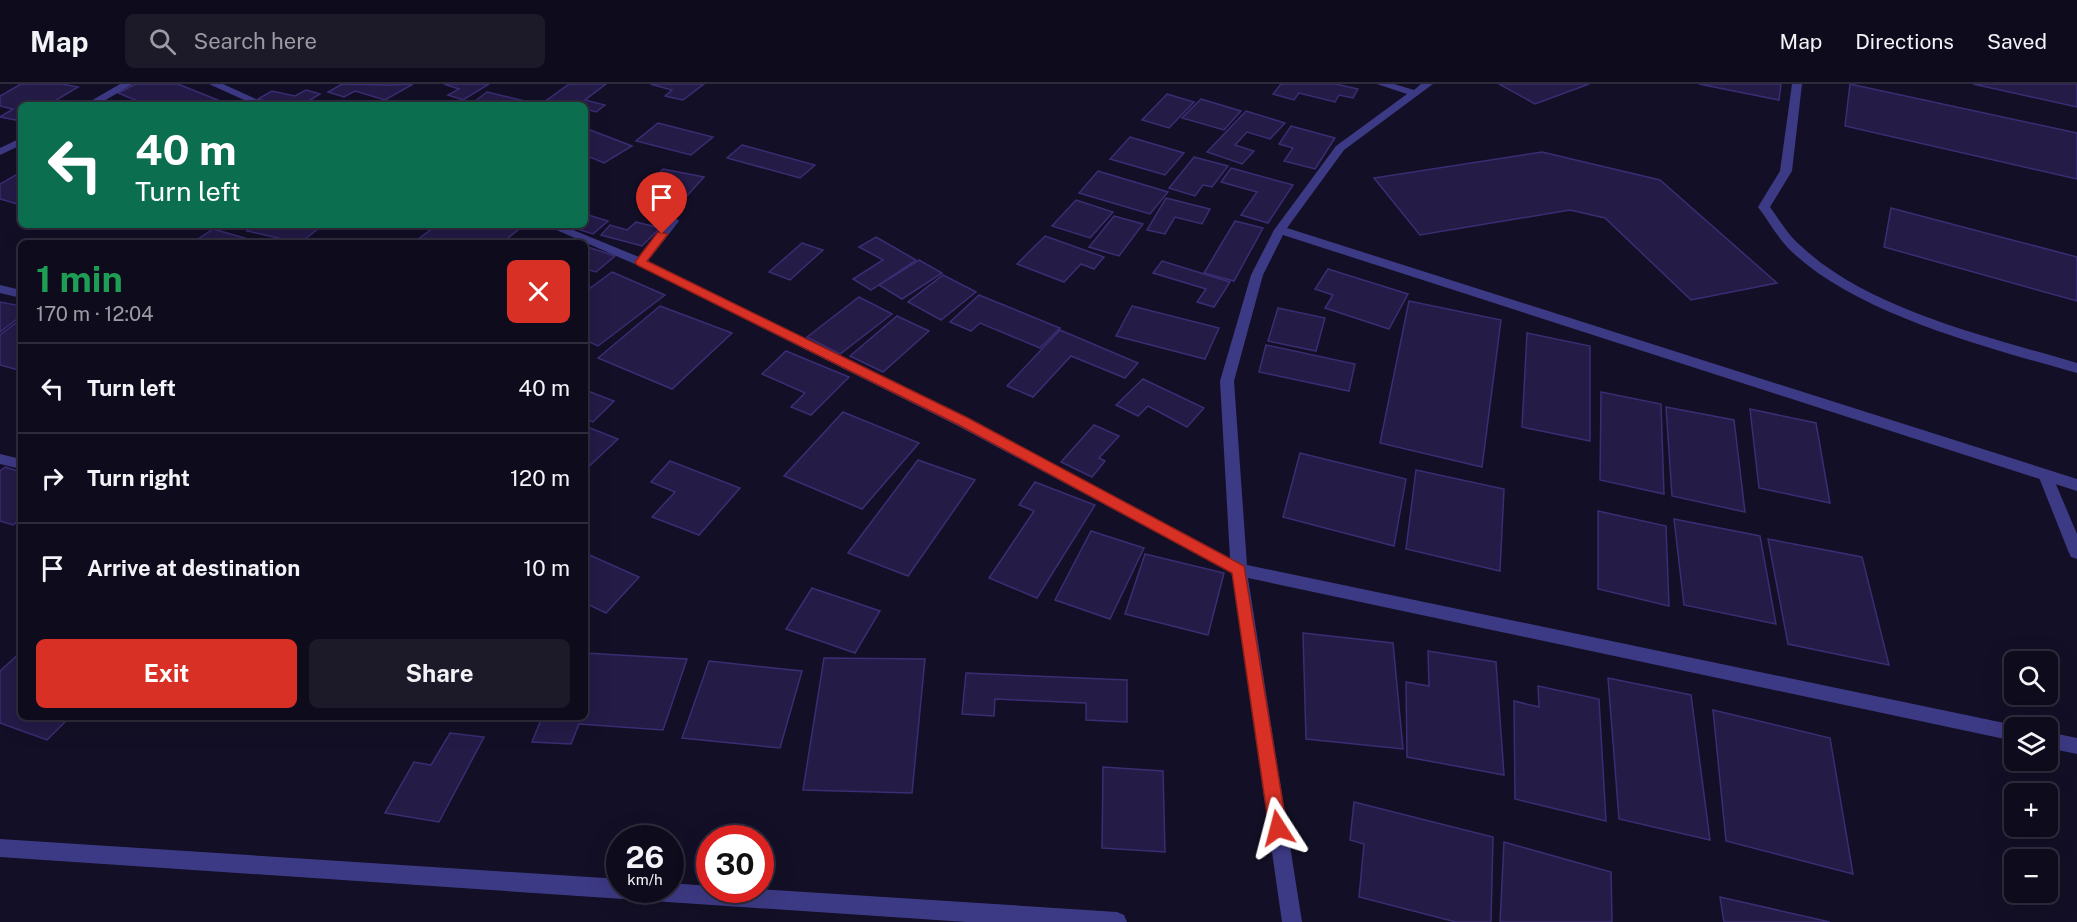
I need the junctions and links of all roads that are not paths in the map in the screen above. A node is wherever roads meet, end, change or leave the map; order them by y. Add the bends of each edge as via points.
1 (128, 84) edge
2 (214, 84) edge
3 (1382, 84) edge
4 (1428, 84) edge
5 (1797, 84) edge
6 (1415, 93) junction
7 (95, 102) edge
8 (257, 102) edge
9 (18, 143) edge
10 (0, 152) edge
11 (673, 220) dead end
12 (558, 228) edge
13 (1280, 230) junction
14 (587, 240) edge
15 (588, 240) edge
16 (641, 262) junction
17 (0, 289) edge
18 (18, 293) edge
19 (2077, 368) edge
20 (0, 459) edge
21 (18, 463) edge
22 (2045, 475) junction
23 (2077, 485) edge
24 (2077, 553) edge
25 (1239, 570) junction
26 (2004, 731) edge
27 (2058, 742) edge
28 (2077, 746) edge
29 (0, 848) edge
30 (606, 888) edge
31 (684, 893) edge
32 (1117, 922) edge
33 (1292, 922) edge

1 - 7 street
2 - 8 street
3 - 6 street
4 - 6 street
5 - 19 street via 1786,171 1764,207 1799,251 1845,286 1943,326
6 - 13 street via 1340,148
9 - 10 street
11 - 16 street
12 - 14 street
13 - 22 street
13 - 25 street via 1257,275 1227,381
15 - 16 street
16 - 25 street via 963,422
17 - 18 street
20 - 21 street
22 - 23 street
22 - 24 street
25 - 26 street
25 - 33 street
27 - 28 street
29 - 30 street
31 - 32 street

